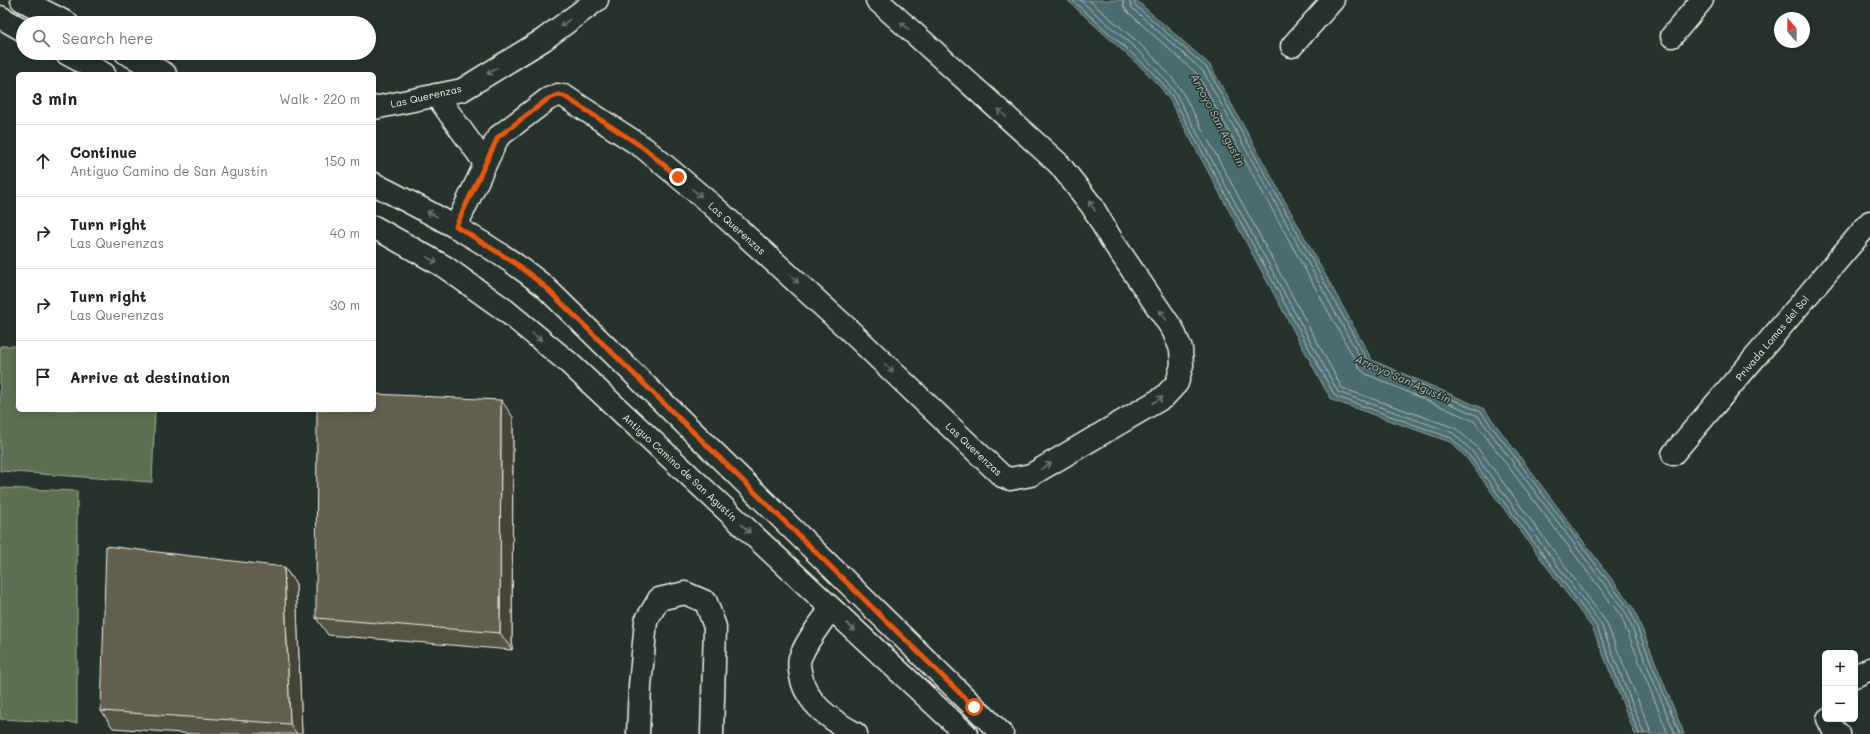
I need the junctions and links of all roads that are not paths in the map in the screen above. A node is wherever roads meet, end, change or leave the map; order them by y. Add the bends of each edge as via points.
1 (22, 0) edge
2 (596, 0) edge
3 (876, 0) edge
4 (1333, 0) edge
5 (1702, 0) edge
6 (53, 16) edge
7 (0, 17) edge
8 (16, 26) edge
9 (1672, 36) dead end
10 (1292, 46) dead end
11 (79, 60) edge
12 (139, 60) edge
13 (100, 72) edge
14 (161, 72) edge
15 (436, 95) junction
16 (376, 108) edge
17 (485, 163) junction
18 (376, 185) edge
19 (1870, 222) edge
20 (456, 226) junction
21 (376, 228) edge
22 (1673, 454) dead end
23 (831, 609) junction
24 (1870, 669) edge
25 (1858, 675) edge
26 (1830, 722) edge
27 (960, 732) edge
28 (638, 734) edge
29 (712, 734) edge
30 (856, 734) edge
31 (1002, 734) edge
32 (1839, 734) edge

1 - 6 street
2 -> 15 street, Las Querenzas via 543,40 462,90
17 -> 3 street, Las Querenzas via 498,137 548,99 558,95 564,96 644,148 712,205 848,329 1002,476 1010,479 1031,475 1164,397 1176,383 1182,365 1181,349 1173,330 1111,239 1092,206 1059,164
4 - 10 street
5 - 9 street
7 - 8 street
11 - 13 street
12 - 14 street
15 - 16 street, Las Querenzas
15 - 17 street
17 - 20 street, Las Querenzas
20 -> 18 street
19 - 22 street, Privada Lomas del Sol
20 - 31 street via 518,265 544,286
21 -> 23 street, Antiguo Camino de San Agustín via 445,267 505,310 569,363
23 -> 27 street, Antiguo Camino de San Agustín
23 - 30 street via 813,633 800,659 799,669 806,692 818,707 834,722
24 - 25 street
26 - 32 street
28 - 29 street via 646,621 659,600 685,593 706,602 715,627

